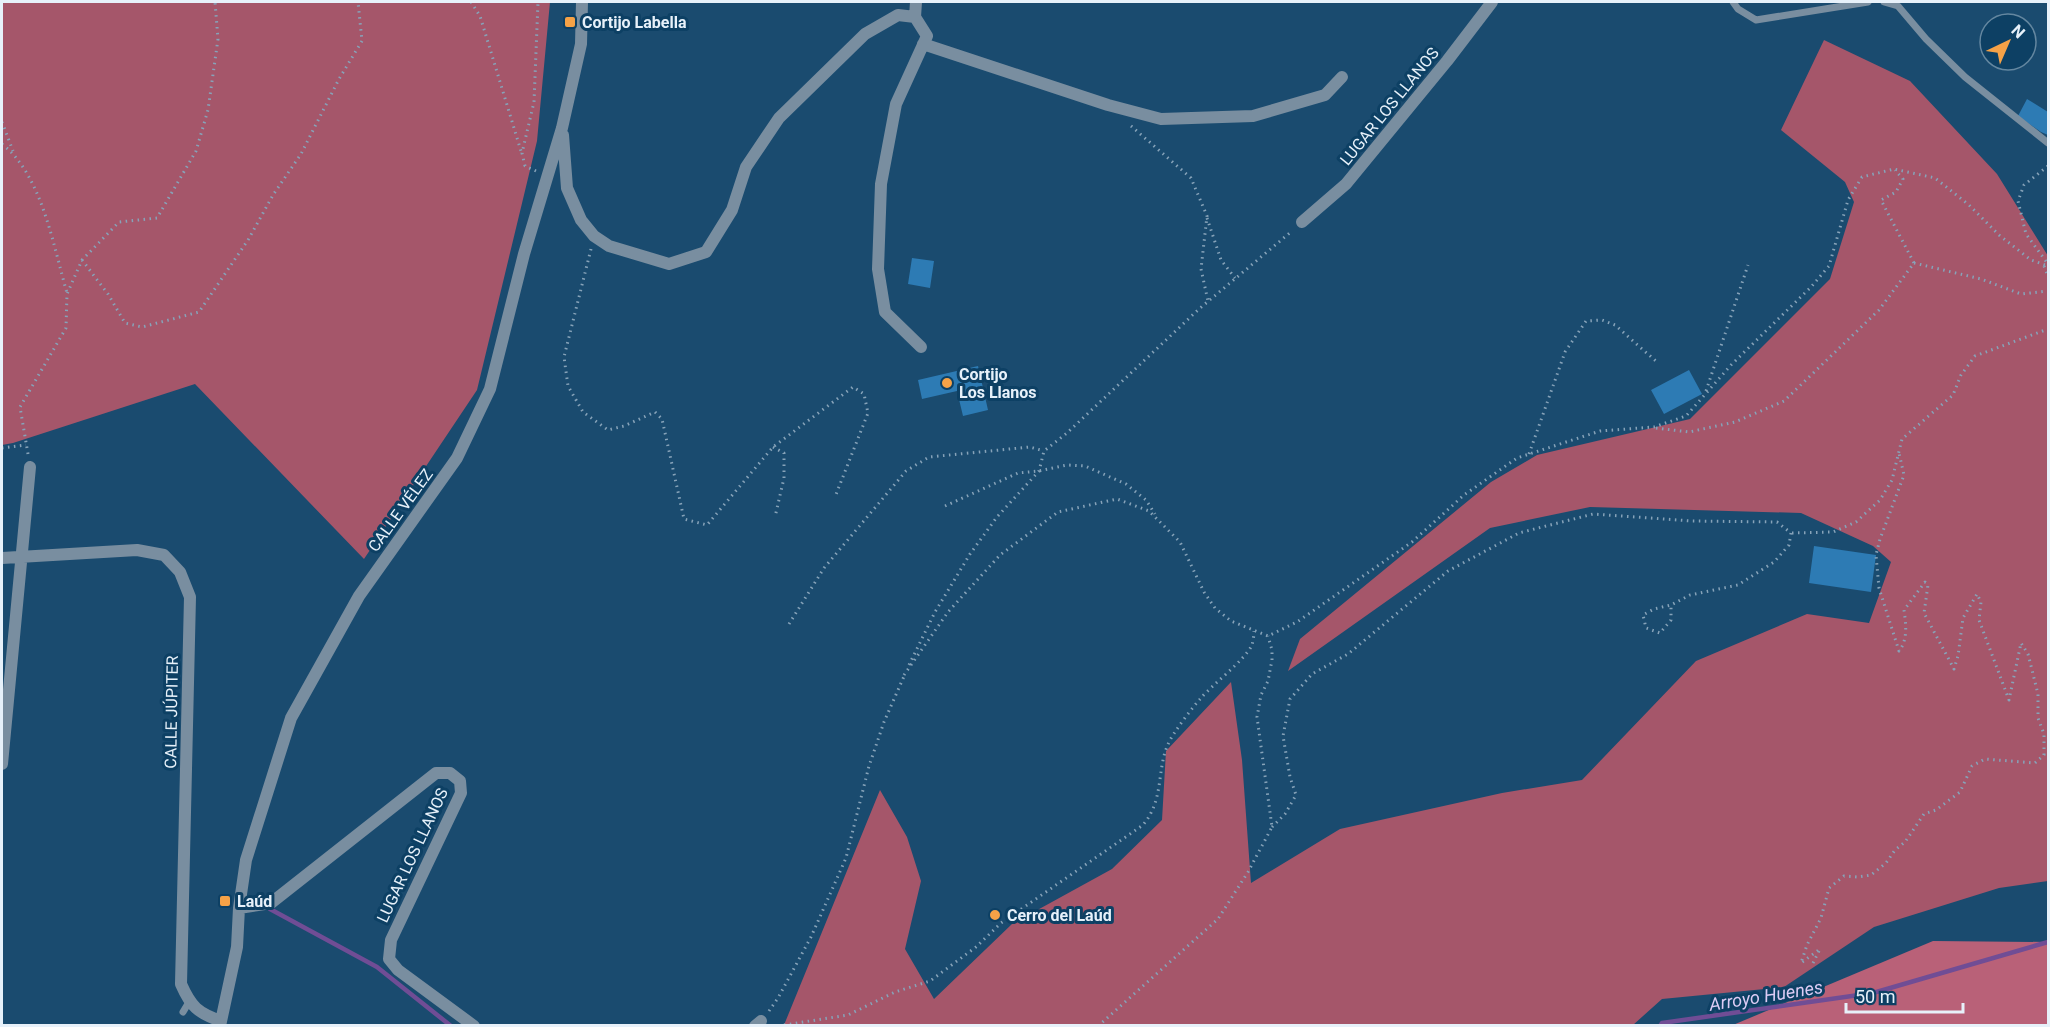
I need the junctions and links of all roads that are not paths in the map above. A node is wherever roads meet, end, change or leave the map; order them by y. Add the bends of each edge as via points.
1 (582, 2) edge
2 (916, 2) edge
3 (1492, 2) edge
4 (1733, 2) edge
5 (1868, 2) edge
6 (1884, 2) edge
7 (915, 17) junction
8 (923, 44) junction
9 (1342, 77) dead end
10 (562, 128) junction
11 (2049, 143) edge
12 (1302, 222) road end
13 (921, 347) dead end
14 (30, 467) road end
15 (23, 556) junction
16 (2, 558) edge
17 (2, 764) edge
18 (239, 908) junction
19 (220, 1023) edge
20 (474, 1026) edge

1 - 10 street, CALLE VÉLEZ via 581,44
2 - 7 street
3 - 12 street, LUGAR LOS LLANOS via 1346,184
4 - 5 lane via 1756,20
6 - 11 lane via 1898,6 1965,77
7 - 8 street via 927,36
7 - 10 street via 898,15 865,34 779,118 746,167 732,210 706,252 669,264 609,246 581,220 567,188
8 - 9 street via 1161,119 1253,116 1325,95
8 - 13 street via 896,104 881,184 878,269 885,312
10 - 18 street, CALLE VÉLEZ via 524,254 490,389 457,458 359,596 291,718 246,860
14 - 15 street
15 - 16 street, CALLE JÚPITER
15 - 17 street
15 - 19 street, CALLE JÚPITER via 137,550 164,555 180,572 190,597 181,984 186,1007
18 - 19 street, CALLE VÉLEZ via 237,947
18 - 20 street, LUGAR LOS LLANOS via 271,903 436,773 450,774 460,781 461,793 391,940 389,958 398,970

